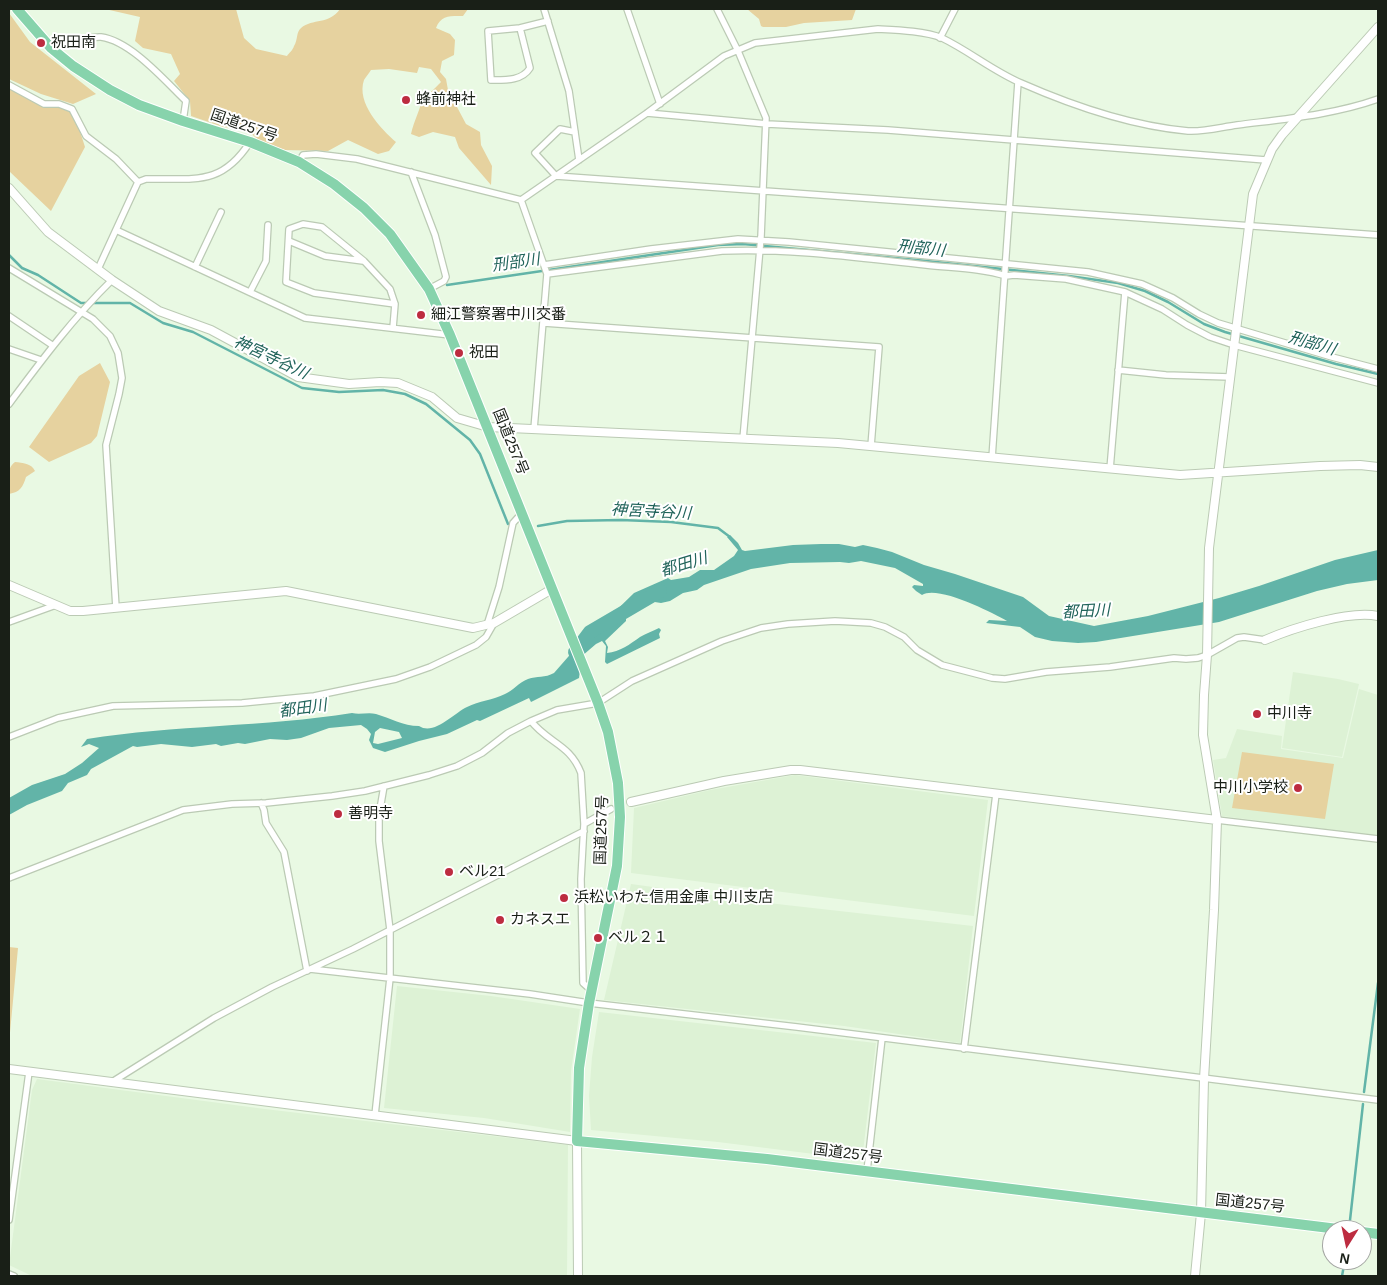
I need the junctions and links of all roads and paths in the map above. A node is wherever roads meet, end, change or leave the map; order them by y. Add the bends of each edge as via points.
1 (18, 9) edge
2 (544, 9) edge
3 (627, 9) edge
4 (717, 9) edge
5 (955, 9) edge
6 (548, 21) junction
7 (1378, 27) edge
8 (520, 28) junction
9 (940, 38) junction
10 (51, 48) junction
11 (738, 51) junction
12 (1018, 82) junction
13 (9, 85) edge
14 (1378, 99) edge
15 (660, 104) junction
16 (647, 113) junction
17 (1298, 118) junction
18 (183, 121) junction
19 (766, 124) junction
20 (574, 132) junction
21 (1014, 141) junction
22 (250, 142) junction
23 (579, 160) junction
24 (1266, 160) junction
25 (299, 162) junction
26 (411, 172) junction
27 (556, 176) junction
28 (138, 182) junction
29 (9, 188) edge
30 (762, 191) junction
31 (521, 200) junction
32 (1008, 209) junction
33 (221, 212) dead end
34 (268, 225) dead end
35 (1250, 227) junction
36 (116, 230) junction
37 (1378, 235) edge
38 (289, 241) junction
39 (760, 246) junction
40 (364, 261) junction
41 (195, 267) junction
42 (9, 268) edge
43 (98, 269) junction
44 (546, 270) junction
45 (1006, 270) junction
46 (112, 280) junction
47 (429, 289) junction
48 (250, 292) junction
49 (1125, 292) junction
50 (395, 304) junction
51 (80, 312) junction
52 (9, 316) edge
53 (544, 323) junction
54 (393, 328) junction
55 (1236, 330) junction
56 (450, 335) junction
57 (752, 338) junction
58 (1234, 344) junction
59 (52, 346) junction
60 (9, 349) edge
61 (41, 360) junction
62 (1378, 369) edge
63 (1118, 370) junction
64 (1230, 377) junction
65 (1378, 383) edge
66 (10, 401) edge
67 (488, 426) junction
68 (534, 429) junction
69 (743, 439) junction
70 (871, 446) junction
71 (992, 458) junction
72 (1378, 467) edge
73 (1110, 469) junction
74 (1220, 472) junction
75 (522, 513) junction
76 (9, 585) edge
77 (552, 588) junction
78 (56, 605) junction
79 (116, 608) junction
80 (1378, 616) edge
81 (9, 622) edge
82 (491, 624) junction
83 (1265, 640) joint
84 (1208, 655) junction
85 (597, 701) junction
86 (531, 721) junction
87 (9, 737) edge
88 (384, 786) junction
89 (996, 794) junction
90 (632, 802) dead end
91 (261, 803) junction
92 (611, 809) dead end
93 (1217, 820) junction
94 (584, 824) junction
95 (584, 831) junction
96 (1378, 839) edge
97 (9, 878) edge
98 (390, 930) junction
99 (309, 970) junction
100 (390, 978) junction
101 (592, 991) junction
102 (589, 1003) junction
103 (882, 1038) junction
104 (964, 1049) junction
105 (9, 1068) edge
106 (29, 1072) junction
107 (1204, 1079) junction
108 (111, 1083) junction
109 (1378, 1100) edge
110 (375, 1115) junction
111 (577, 1141) junction
112 (867, 1171) junction
113 (1200, 1214) junction
114 (9, 1220) edge
115 (1322, 1227) edge
116 (9, 1274) edge
117 (14, 1276) edge
118 (578, 1276) edge
119 (1195, 1276) edge

1 - 10 highway, 国道257号
2 - 6 street
3 - 15 street
4 - 11 street
5 - 9 street
6 - 8 street
6 - 20 street via 569,91
7 - 17 street
8 - 8 street via 488,31 491,80 510,80 526,74 530,68
9 - 11 street via 878,29 755,43
9 - 12 street
10 - 18 highway, 国道257号 via 110,90
10 - 18 street via 101,38 133,51 186,101
11 - 15 street via 724,56
11 - 19 street
12 - 17 street via 1087,109 1166,128 1190,131
12 - 21 street
13 - 28 street via 44,104 59,104 72,109 86,136 116,159
14 - 17 street
15 - 16 street
16 - 19 street
16 - 23 street
17 - 24 street
18 - 22 highway, 国道257号
19 - 21 street
19 - 30 street
20 - 23 street
20 - 27 street via 560,129 535,153
21 - 24 street
21 - 32 street
22 - 25 highway, 国道257号
22 - 28 street via 234,164 212,176
23 - 27 street
24 - 35 street via 1253,194
25 - 26 street via 303,156 316,154
25 - 47 highway, 国道257号 via 364,208 390,234
26 - 31 street
26 - 47 street via 435,235 446,277
27 - 30 street
27 - 31 street
28 - 36 street
29 - 43 street via 48,232
30 - 32 street
30 - 39 street
31 - 44 street
32 - 35 street
32 - 45 street
33 - 41 street
34 - 48 street via 266,261
35 - 37 street
35 - 55 street
36 - 41 street
36 - 43 street
38 - 40 street via 324,256
38 - 40 street via 289,229 303,224 322,227
38 - 50 street via 286,282 314,293
39 - 44 street
39 - 44 street via 712,241
39 - 45 street
39 - 45 street
39 - 57 street
40 - 50 street via 390,289
41 - 48 street
42 - 51 street
43 - 46 street
44 - 53 street
45 - 49 street via 1014,275 1066,279
45 - 55 street via 1088,272 1142,284
45 - 71 street
46 - 51 street
46 - 67 street via 159,311 211,330 298,377 349,384 398,383 432,397 457,418
47 - 56 highway, 国道257号
48 - 54 street via 305,318
49 - 58 street via 1210,336
49 - 63 street
50 - 54 street
51 - 59 street
51 - 79 street via 93,319 110,336 118,353 122,378 106,445
52 - 59 street
53 - 57 street
53 - 68 street
54 - 56 street
55 - 58 street
55 - 62 street
56 - 67 highway, 国道257号
57 - 69 street
57 - 70 street via 879,347
58 - 64 street
58 - 65 street
59 - 61 street
60 - 61 street
61 - 66 street
63 - 64 street
63 - 73 street
64 - 74 street
67 - 68 street
67 - 75 highway, 国道257号
68 - 69 street
69 - 70 street
70 - 71 street
71 - 73 street
72 - 74 street via 1320,466
73 - 74 street via 1180,475
74 - 84 street via 1209,548
75 - 77 highway, 国道257号
75 - 82 street via 513,524
76 - 78 street
77 - 82 street
77 - 85 highway, 国道257号
78 - 79 street via 70,611
78 - 81 street
79 - 82 street via 286,591 473,628
80 - 83 street via 1345,616
82 - 87 street via 486,637 476,645 396,679 314,696 242,703 113,706 58,718
83 - 84 street via 1237,638
84 - 85 street via 992,678 942,666 885,627 863,622 813,622 761,628 722,641 632,681
84 - 93 street via 1203,735
85 - 86 street via 557,710
85 - 101 highway, 国道257号 via 608,732 618,782 620,817 617,866
86 - 88 street via 457,766
86 - 94 street via 574,757 581,773
88 - 91 street via 332,796
88 - 98 street via 379,841
89 - 90 street via 791,770
89 - 93 street
89 - 104 street
91 - 97 street via 183,810
91 - 99 street via 266,823 284,852
92 - 94 street
93 - 96 street
93 - 107 street
94 - 95 street
95 - 98 street
95 - 101 street via 583,982
98 - 99 street
98 - 100 street
99 - 100 street
99 - 108 street via 214,1018
100 - 102 street
100 - 110 street
101 - 102 highway, 国道257号
102 - 103 street
102 - 111 highway, 国道257号 via 579,1068
103 - 104 street
103 - 112 street
104 - 107 street
105 - 106 street
106 - 108 street
106 - 114 street
107 - 109 street
107 - 113 street
108 - 110 street
110 - 111 street
111 - 112 highway, 国道257号
111 - 118 street
112 - 113 highway, 国道257号
113 - 115 highway, 国道257号
113 - 119 street
116 - 117 street

